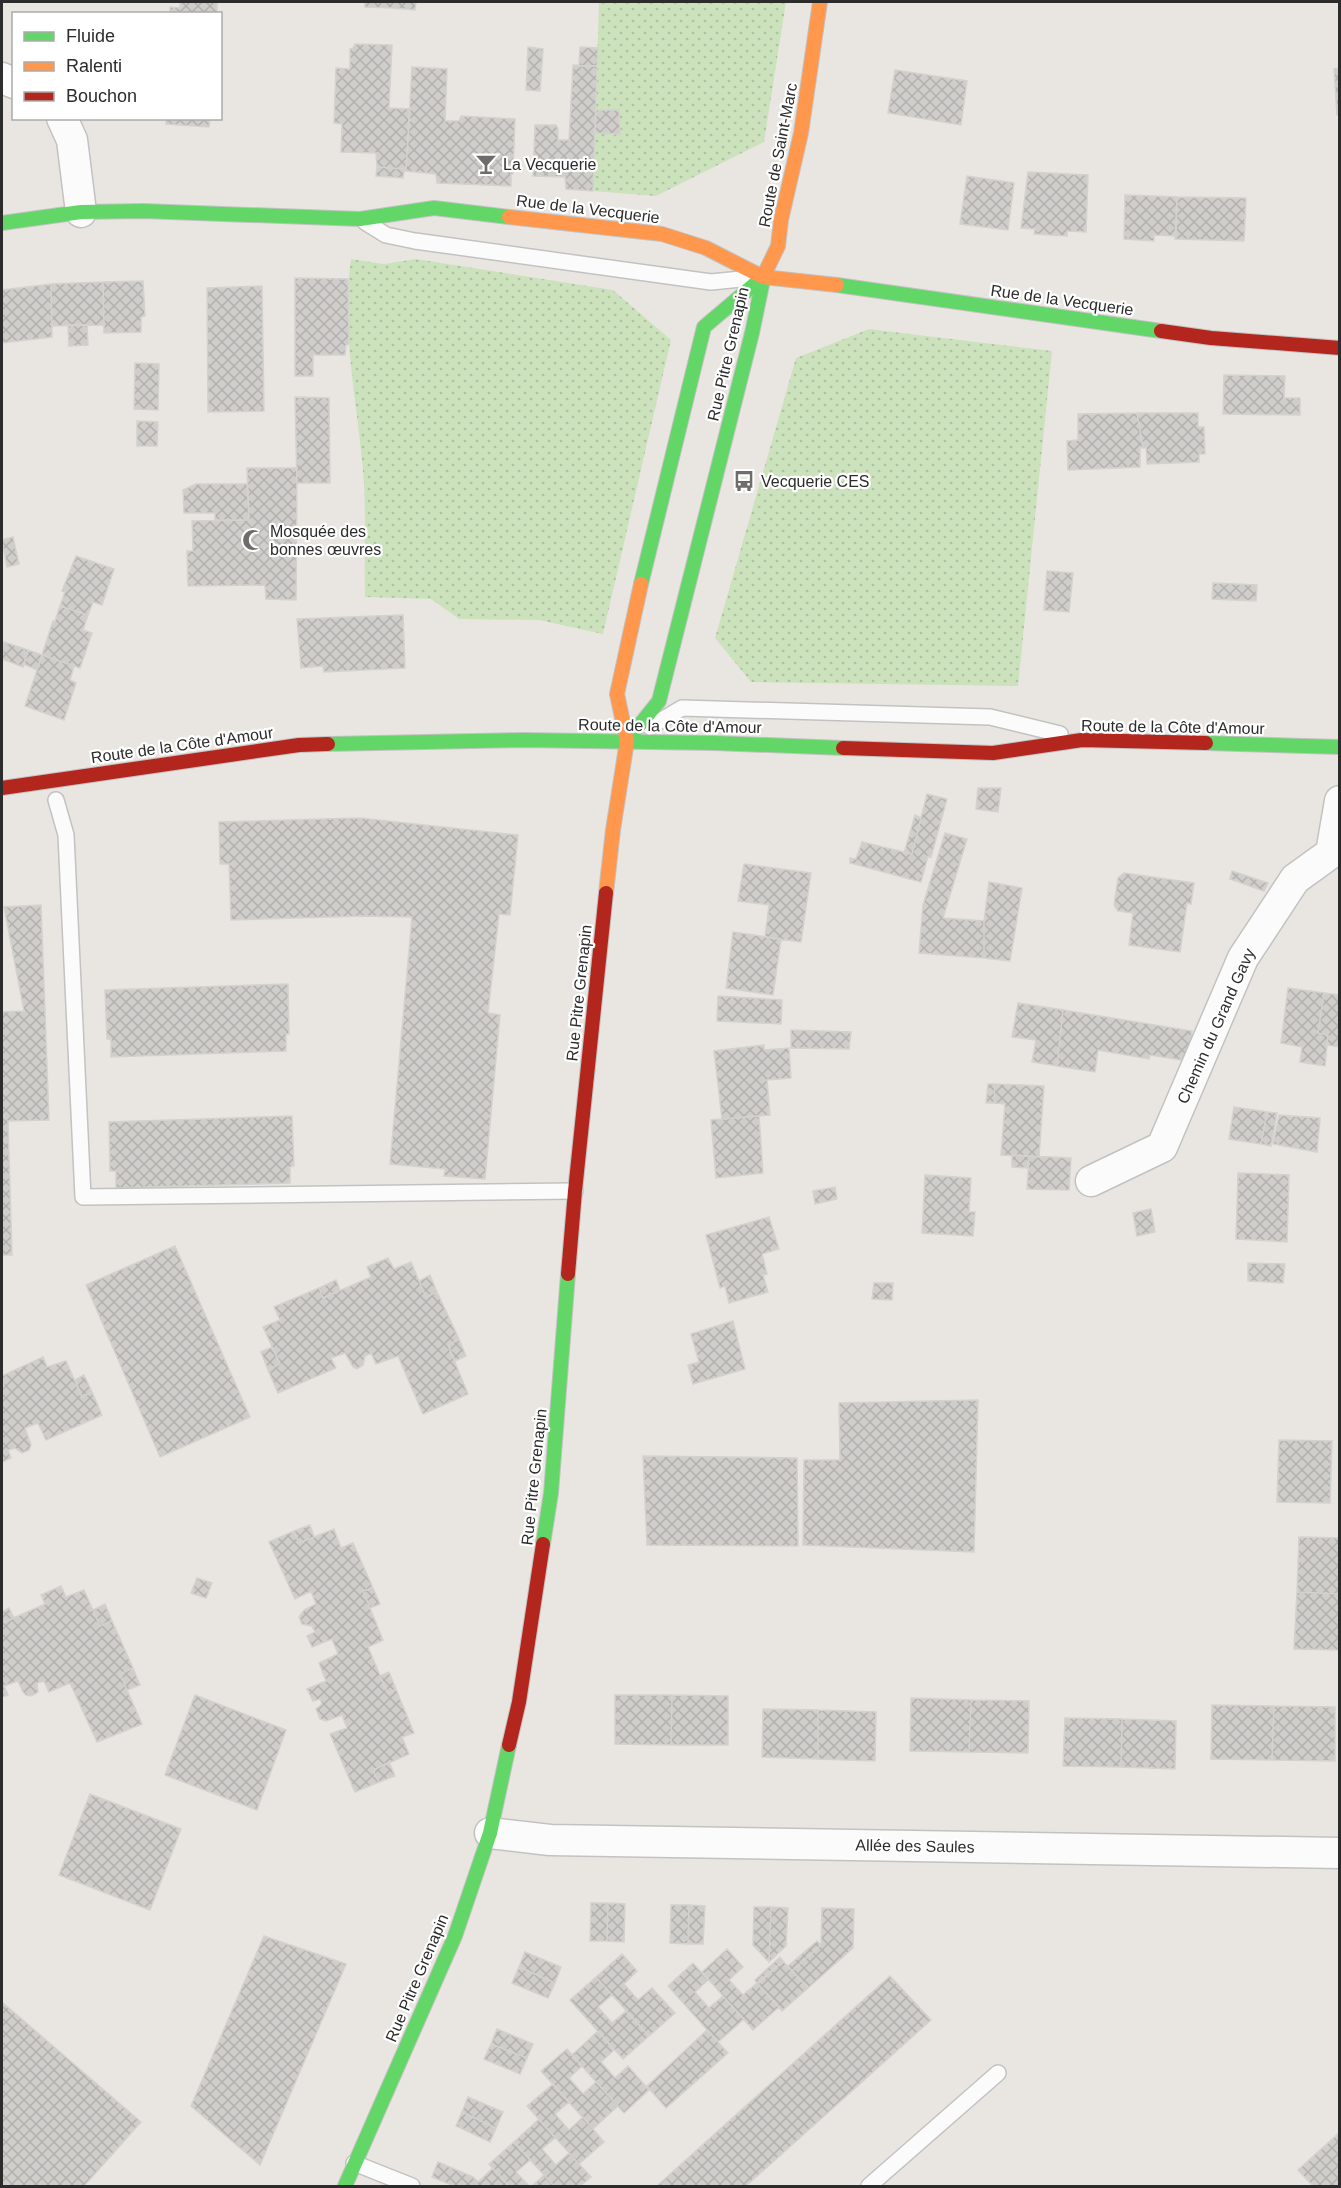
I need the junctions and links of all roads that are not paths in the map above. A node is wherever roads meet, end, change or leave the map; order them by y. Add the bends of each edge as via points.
1 (820, 2) edge
2 (63, 120) edge
3 (81, 212) junction
4 (360, 219) junction
5 (2, 223) edge
6 (763, 277) junction
7 (1340, 348) edge
8 (1082, 740) junction
9 (627, 741) junction
10 (1340, 747) edge
11 (2, 788) edge
12 (56, 800) dead end
13 (1340, 801) edge
14 (1335, 854) edge
15 (1091, 1181) dead end
16 (574, 1191) junction
17 (490, 1833) junction
18 (1340, 1852) edge
19 (998, 2073) dead end
20 (354, 2163) junction
21 (345, 2187) edge
22 (412, 2187) edge
23 (869, 2187) edge

1 - 6 street, Route de Saint-Marc via 801,133 778,246
2 - 3 street via 72,140
3 - 4 street, Rue de la Vecquerie
3 - 5 street, Rue de la Vecquerie
4 - 6 lane via 386,235 415,241 711,282
4 - 6 street, Rue de la Vecquerie via 434,208 662,234 706,248
6 - 7 street, Rue de la Vecquerie via 1211,338
6 - 9 street, Rue Pitre Grenapin via 659,701
6 - 9 street, Rue Pitre Grenapin via 704,327 617,694
8 - 9 street, Route de la Côte d'Amour via 993,753
8 - 9 lane via 990,717 682,708
8 - 10 street, Route de la Côte d'Amour
9 - 11 street, Route de la Côte d'Amour via 299,745
9 - 16 street, Rue Pitre Grenapin via 613,830
12 - 16 lane via 66,835 84,1197
13 - 14 street, Chemin du Grand Gavy
14 - 15 street, Chemin du Grand Gavy via 1296,879 1243,958 1162,1147
16 - 17 street, Rue Pitre Grenapin via 551,1493 519,1702
17 - 18 street, Allée des Saules via 550,1840
17 - 20 street, Rue Pitre Grenapin via 455,1936
19 - 23 lane
20 - 21 street, Rue Pitre Grenapin
20 - 22 lane

